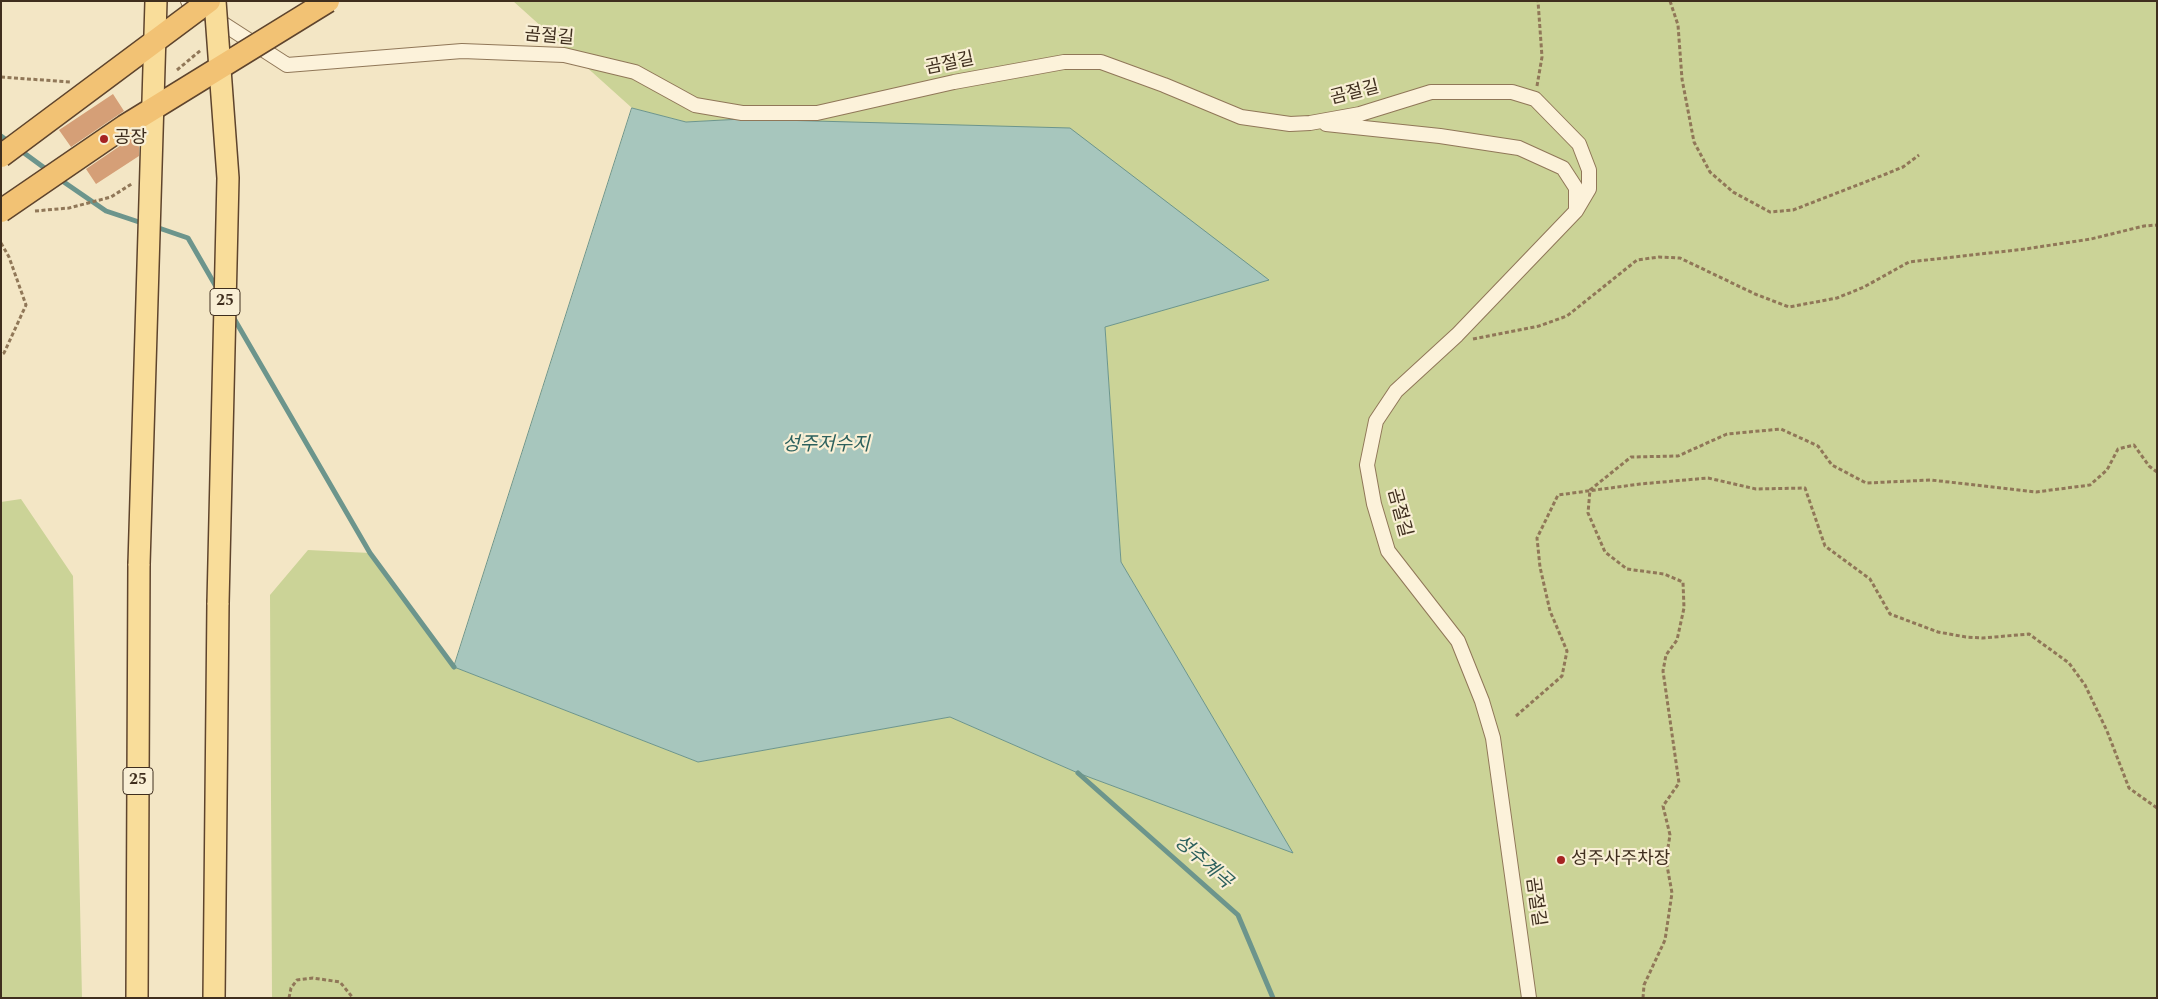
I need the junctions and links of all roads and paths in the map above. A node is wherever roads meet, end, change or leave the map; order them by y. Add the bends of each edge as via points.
1 (156, 1) edge
2 (188, 1) edge
3 (209, 1) edge
4 (215, 1) edge
5 (328, 1) edge
6 (1538, 1) edge
7 (1670, 1) edge
8 (1, 77) edge
9 (22, 78) dead end
10 (1535, 99) junction
11 (1310, 123) junction
12 (1, 156) edge
13 (1919, 156) dead end
14 (1, 211) edge
15 (1576, 211) junction
16 (2157, 225) edge
17 (1, 244) edge
18 (1448, 344) junction
19 (1, 355) edge
20 (2157, 472) edge
21 (1590, 490) junction
22 (1516, 716) dead end
23 (2157, 808) edge
24 (136, 998) edge
25 (214, 998) edge
26 (290, 998) edge
27 (352, 998) edge
28 (1529, 998) edge
29 (1642, 998) edge

1 - 24 main road, 25, bridge via 139,564
2 - 11 street, 곰절길 via 288,65 462,51 564,55 635,72 695,105 742,113 817,113 954,82 1054,64 1102,62 1241,117 1290,124
3 - 12 highway, bridge
4 - 25 main road, 25, bridge via 228,178 218,603
5 - 14 highway, bridge via 125,126
6 - 10 path via 1542,57
7 - 13 path via 1678,25 1682,79 1694,142 1710,172 1733,192 1770,212 1793,210 1903,167
8 - 9 path
10 - 11 street, 곰절길 via 1512,92 1431,92 1360,114
10 - 15 street, 곰절길 via 1579,144 1586,161 1589,189
11 - 15 street via 1440,136 1519,148 1563,168 1576,188
15 - 18 street, 곰절길
16 - 18 path via 2026,249 1908,262 1837,298 1789,307 1680,258 1636,260 1567,316 1539,326
17 - 19 path via 9,256 26,305
18 - 28 street, 곰절길 via 1391,398 1376,421 1367,465 1388,551 1458,641 1482,701 1492,738
20 - 21 path via 2134,446 2118,449 2107,470 2090,485 2036,492 1930,480 1866,483 1832,465 1818,446 1781,429 1727,434 1678,456 1631,457
21 - 22 path via 1558,495 1537,538 1550,611 1568,652 1562,676
21 - 23 path via 1708,478 1756,489 1805,488 1825,546 1870,579 1890,614 1938,632 1966,637 2029,634 2068,663 2085,685 2129,788
21 - 29 path via 1588,513 1605,552 1627,569 1664,574 1683,582 1684,608 1677,640 1666,656 1663,671 1679,783 1663,806 1670,834 1666,860 1672,893 1665,940 1644,985
26 - 27 path via 291,988 297,980 313,978 340,982

